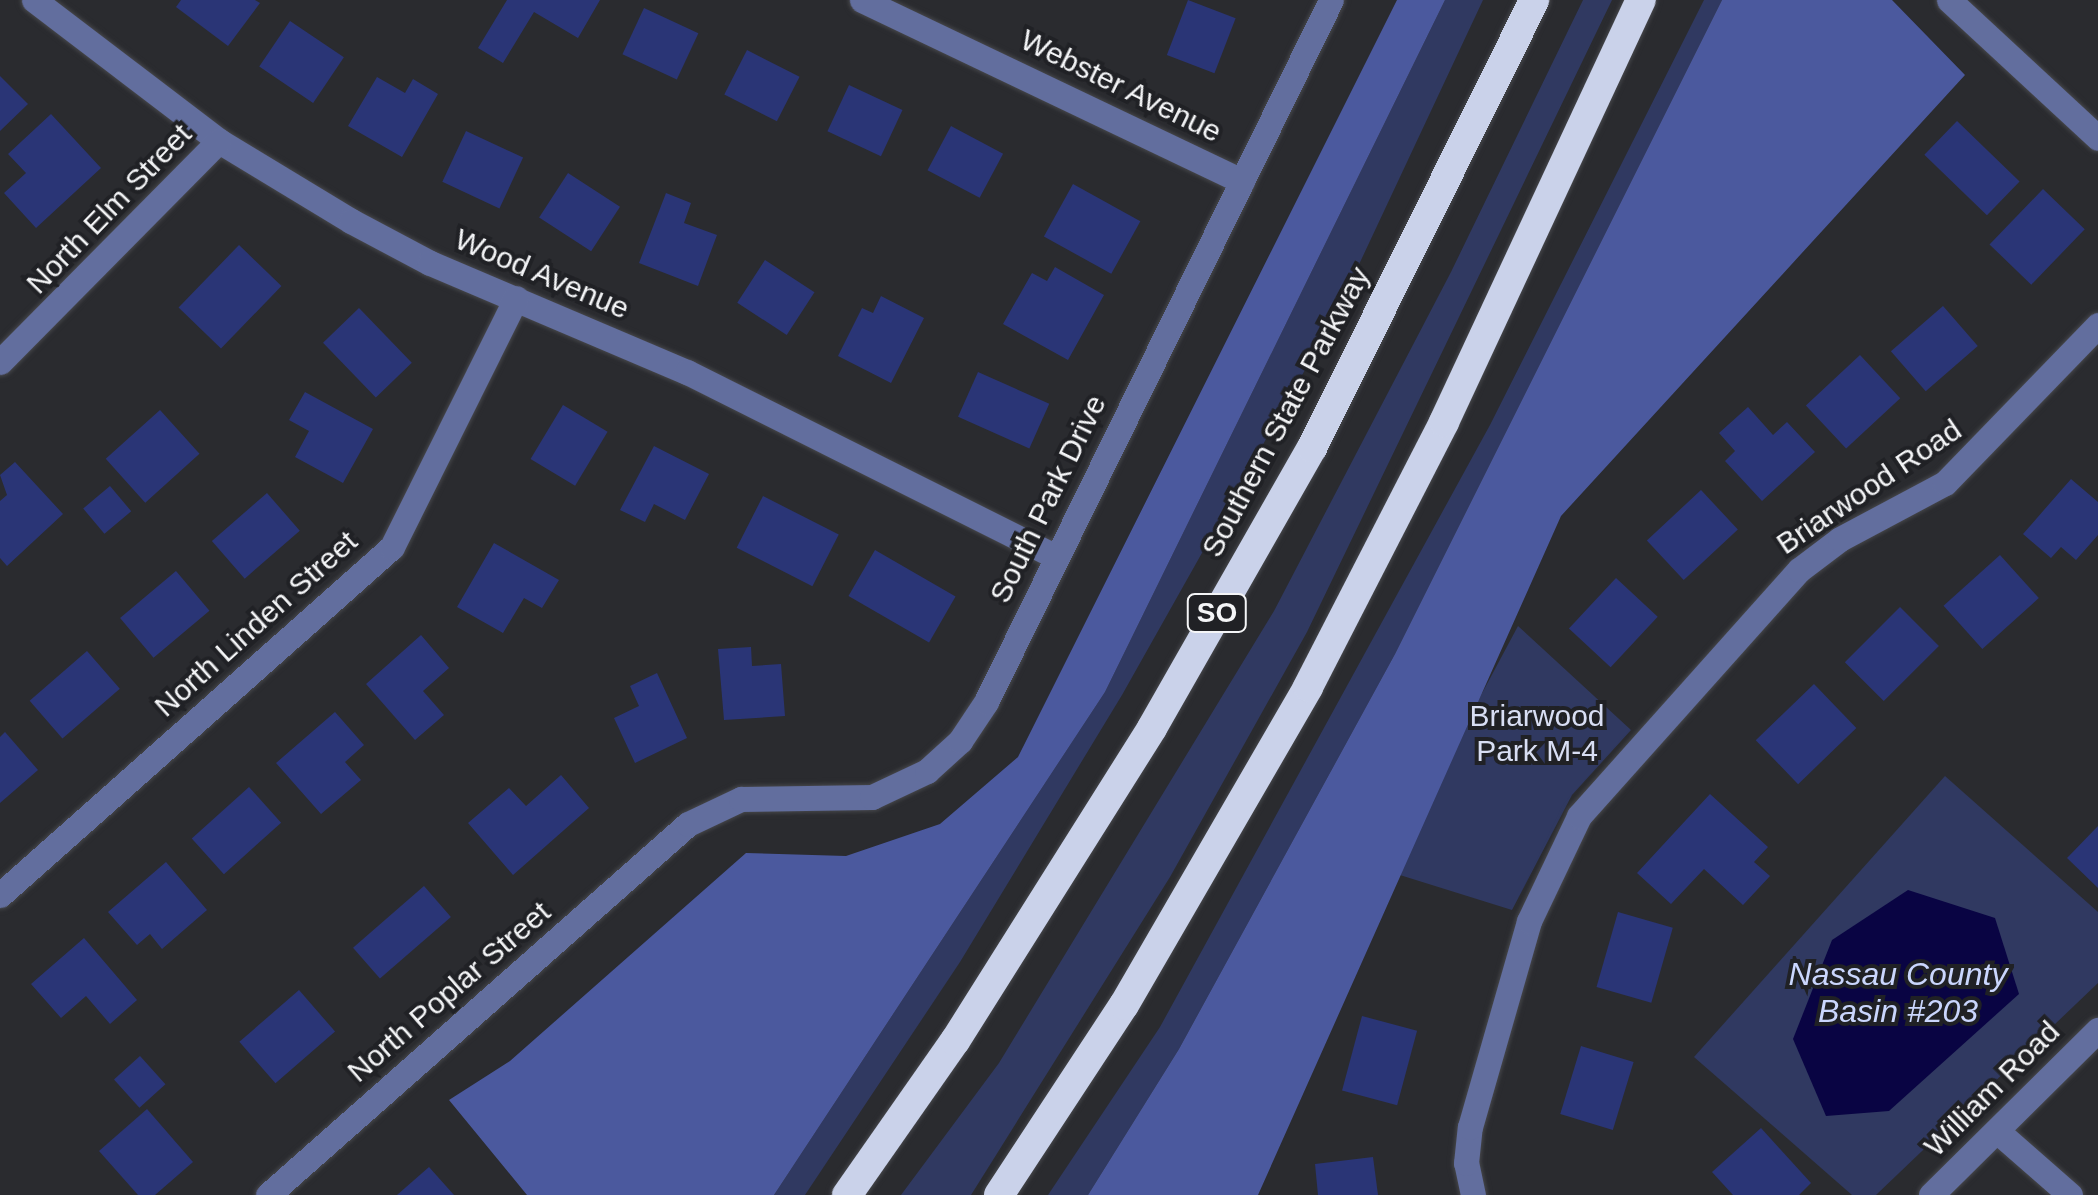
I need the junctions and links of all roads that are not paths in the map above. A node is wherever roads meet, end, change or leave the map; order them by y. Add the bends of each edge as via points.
1 (34, 0) edge
2 (862, 0) edge
3 (1331, 0) edge
4 (1534, 0) edge
5 (1641, 0) edge
6 (1950, 0) edge
7 (2098, 138) edge
8 (220, 140) junction
9 (1242, 181) junction
10 (516, 298) junction
11 (2098, 325) edge
12 (0, 362) edge
13 (1055, 556) junction
14 (672, 838) joint
15 (0, 895) edge
16 (2098, 1030) edge
17 (1997, 1131) junction
18 (268, 1195) edge
19 (847, 1195) edge
20 (999, 1195) edge
21 (1473, 1195) edge
22 (1930, 1195) edge
23 (2070, 1195) edge

1 - 8 street, Wood Avenue
2 - 9 street, Webster Avenue
3 - 9 street, South Park Drive
4 - 19 highway, Southern State Parkway / SO via 1312,448 1162,711 956,1041
5 - 20 highway via 1444,422 1308,687 1124,1005
6 - 7 street
8 - 10 street, Wood Avenue via 351,221
8 - 12 street, North Elm Street
9 - 13 street, South Park Drive
10 - 13 street, Wood Avenue via 688,372
10 - 15 street, North Linden Street via 392,547
11 - 21 street, Briarwood Road via 1984,450 1945,483 1840,539 1800,570 1580,816 1530,921 1470,1127 1466,1163
13 - 14 street, South Park Drive via 986,702 960,741 927,771 872,797 726,803
14 - 18 street, North Poplar Street
16 - 17 street, William Road
17 - 22 street, William Road
17 - 23 street

